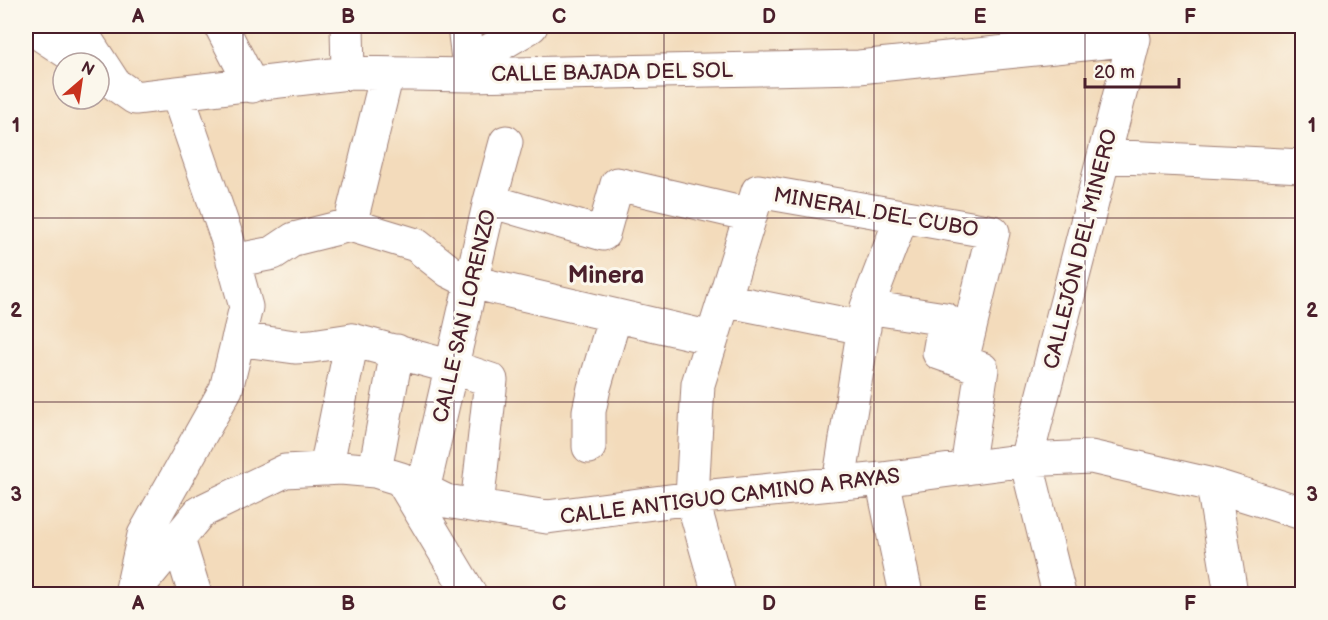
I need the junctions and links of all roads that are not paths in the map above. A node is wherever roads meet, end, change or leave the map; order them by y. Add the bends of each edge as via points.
1 (28, 26) edge
2 (77, 26) edge
3 (221, 26) edge
4 (347, 26) edge
5 (464, 26) edge
6 (531, 26) edge
7 (1134, 39) joint
8 (66, 51) edge
9 (91, 51) edge
10 (469, 69) junction
11 (348, 73) junction
12 (387, 74) junction
13 (111, 81) edge
14 (252, 86) junction
15 (177, 93) junction
16 (506, 142) dead end
17 (1104, 156) junction
18 (1302, 166) edge
19 (490, 201) junction
20 (754, 203) junction
21 (902, 216) junction
22 (350, 225) junction
23 (233, 261) junction
24 (471, 282) junction
25 (724, 300) junction
26 (615, 316) junction
27 (866, 317) junction
28 (712, 338) junction
29 (238, 339) junction
30 (352, 340) junction
31 (397, 351) junction
32 (962, 361) junction
33 (452, 367) junction
34 (589, 447) dead end
35 (1026, 460) junction
36 (967, 468) junction
37 (326, 469) junction
38 (882, 479) junction
39 (400, 480) junction
40 (839, 483) junction
41 (1213, 485) junction
42 (692, 498) junction
43 (477, 506) junction
44 (1302, 513) edge
45 (178, 539) junction
46 (131, 594) edge
47 (195, 594) edge
48 (470, 594) edge
49 (719, 594) edge
50 (906, 594) edge
51 (1059, 594) edge
52 (1231, 594) edge

1 - 8 street
2 - 9 street
3 - 14 street
4 - 11 street
5 - 10 street
6 - 10 street
7 - 10 street, CALLE BAJADA DEL SOL via 859,67
7 - 17 street, CALLEJÓN DEL MINERO
10 - 12 street, CALLE BAJADA DEL SOL
11 - 12 street, CALLE BAJADA DEL SOL
11 - 14 street, CALLE BAJADA DEL SOL
12 - 22 street
13 - 15 street, CALLE BAJADA DEL SOL via 135,98
14 - 15 street, CALLE BAJADA DEL SOL
15 - 23 street
16 - 19 street, CALLE SAN LORENZO
17 - 18 street
17 - 35 street, CALLEJÓN DEL MINERO
19 - 20 street, MINERAL DEL CUBO via 603,234 617,184
19 - 24 street, CALLE SAN LORENZO
20 - 21 street, MINERAL DEL CUBO
20 - 25 street
21 - 27 street
21 - 32 street, MINERAL DEL CUBO via 993,232
22 - 23 street via 294,239 273,253
22 - 24 street via 416,245 449,271
23 - 29 street via 246,307
24 - 26 street
24 - 33 street, CALLE SAN LORENZO
25 - 27 street
25 - 28 street
26 - 28 street
26 - 34 street via 589,411
27 - 32 street via 945,318 939,353
27 - 40 street
28 - 42 street via 698,384
29 - 30 street via 295,347
29 - 46 street via 226,389 144,535
30 - 31 street
30 - 37 street
31 - 33 street
31 - 39 street
32 - 36 street via 982,369
33 - 39 street, CALLE SAN LORENZO
33 - 43 street via 491,380
35 - 36 street, CALLE ANTIGUO CAMINO A RAYAS
35 - 41 street, CALLE ANTIGUO CAMINO A RAYAS via 1091,457
35 - 51 street
36 - 38 street, CALLE ANTIGUO CAMINO A RAYAS
37 - 39 street, CALLE ANTIGUO CAMINO A RAYAS via 341,468
37 - 45 street, CALLE ANTIGUO CAMINO A RAYAS via 285,471 274,476 201,512
38 - 40 street, CALLE ANTIGUO CAMINO A RAYAS
38 - 50 street
39 - 43 street, CALLE ANTIGUO CAMINO A RAYAS via 446,501
39 - 48 street
40 - 42 street, CALLE ANTIGUO CAMINO A RAYAS
41 - 44 street, CALLE ANTIGUO CAMINO A RAYAS
41 - 52 street
42 - 43 street, CALLE ANTIGUO CAMINO A RAYAS via 548,517
42 - 49 street
45 - 46 street, CALLE ANTIGUO CAMINO A RAYAS
45 - 47 street

